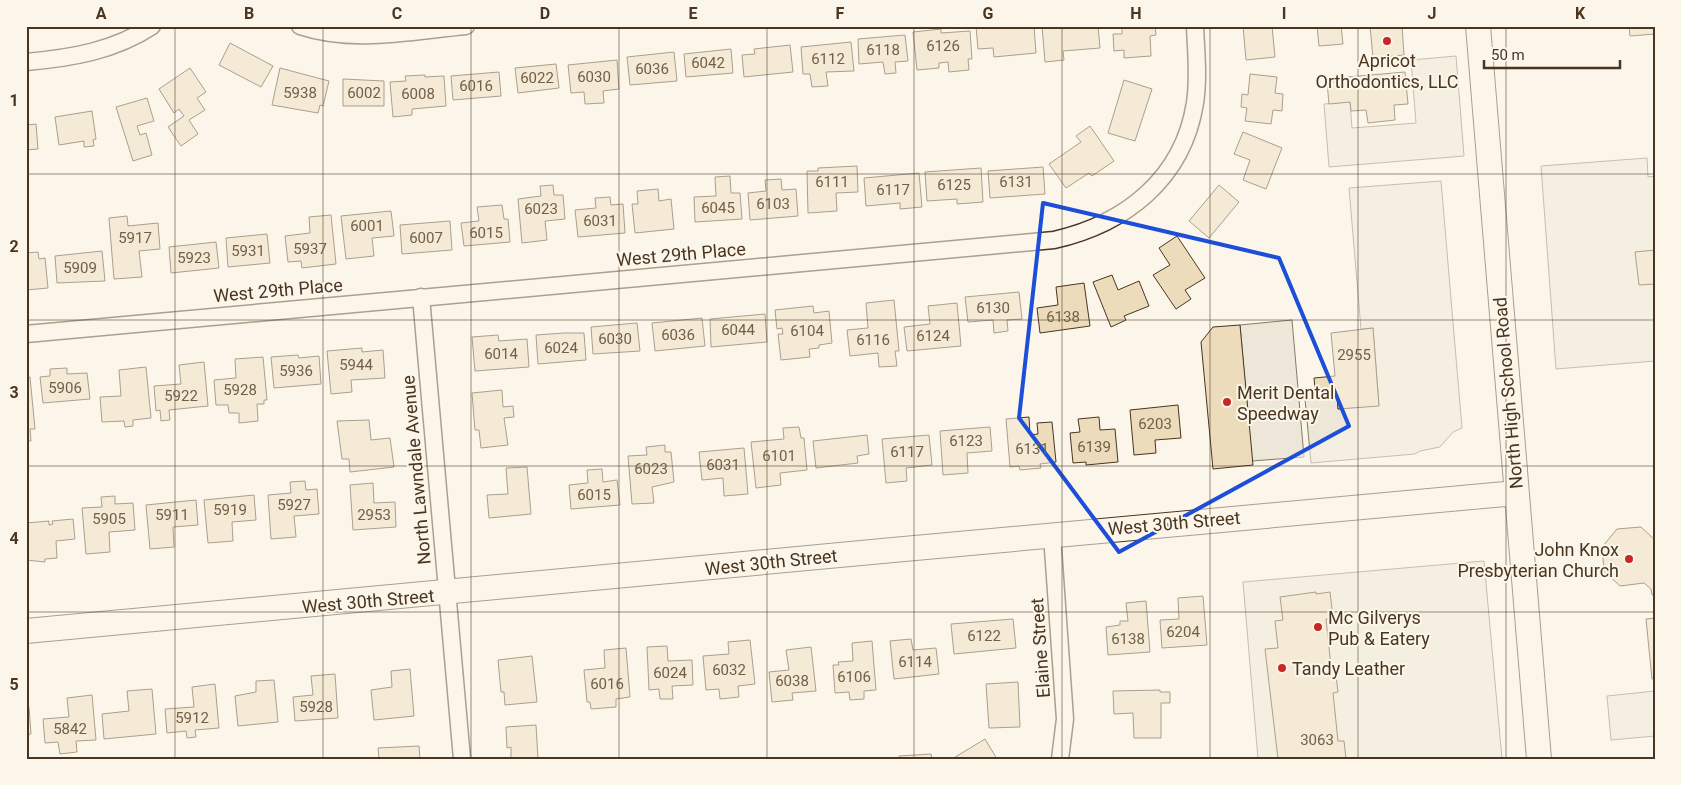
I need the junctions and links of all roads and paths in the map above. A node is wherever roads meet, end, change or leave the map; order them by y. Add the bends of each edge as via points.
1 (152, 26) edge
2 (300, 26) edge
3 (466, 26) edge
4 (1194, 26) edge
5 (1478, 26) edge
6 (26, 62) edge
7 (421, 297) junction
8 (26, 334) edge
9 (1516, 492) junction
10 (1052, 535) junction
11 (448, 594) junction
12 (26, 631) edge
13 (462, 759) edge
14 (1060, 759) edge
15 (1539, 759) edge

1 - 6 street via 106,48 74,57
2 - 3 street via 329,34 360,36
4 - 7 street, West 29th Place via 1195,104 1175,159 1137,204 1109,222 1078,235 1054,240
5 - 9 street, North High School Road
7 - 8 street, West 29th Place
7 - 11 street, North Lawndale Avenue
9 - 10 street, West 30th Street
9 - 15 street, North High School Road
10 - 11 street, West 30th Street
10 - 14 street, Elaine Street via 1065,718
11 - 12 street, West 30th Street
11 - 13 street, North Lawndale Avenue

